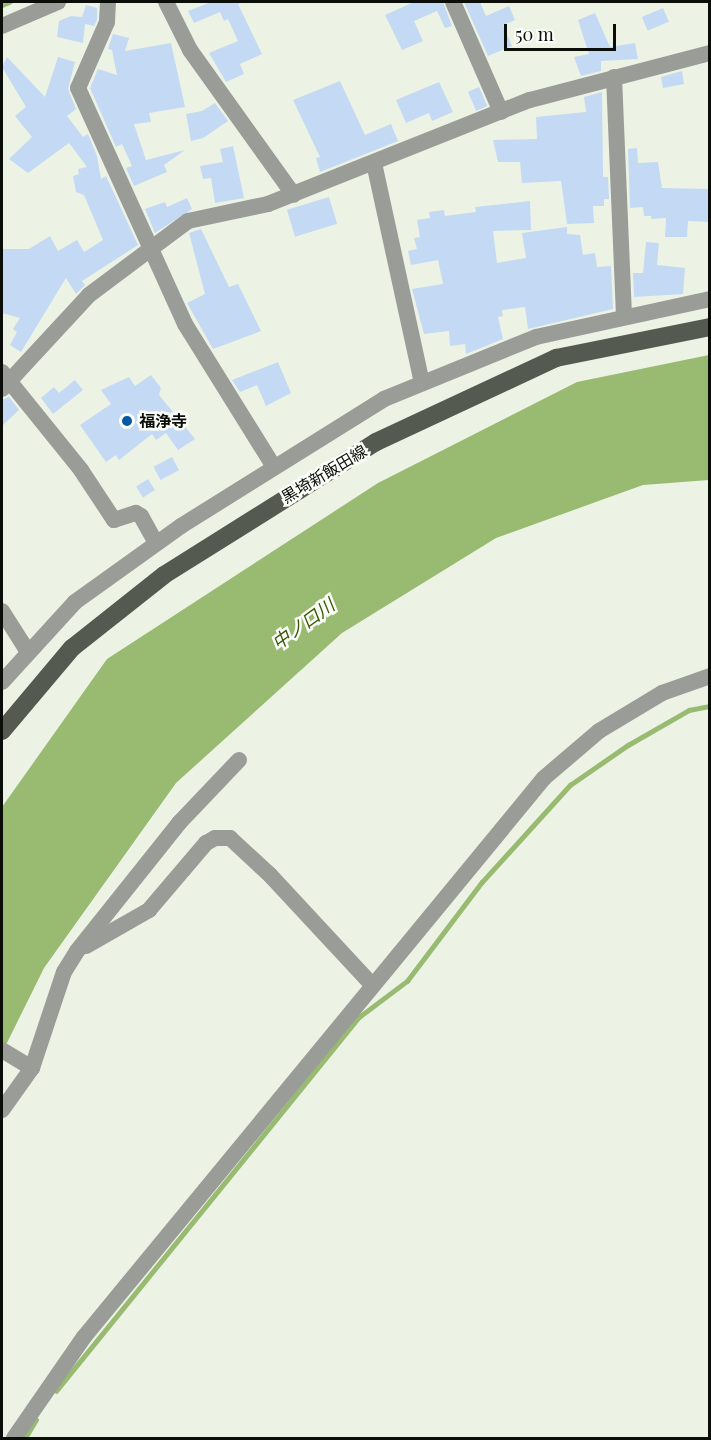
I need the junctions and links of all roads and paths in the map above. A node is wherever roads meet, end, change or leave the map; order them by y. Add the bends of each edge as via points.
1 (58, 2) edge
2 (108, 2) edge
3 (166, 2) edge
4 (453, 2) edge
5 (2, 26) edge
6 (710, 53) edge
7 (614, 77) junction
8 (501, 112) junction
9 (375, 163) junction
10 (294, 195) junction
11 (152, 250) junction
12 (710, 299) edge
13 (624, 316) junction
14 (710, 327) edge
15 (5, 381) edge
16 (422, 383) junction
17 (274, 467) junction
18 (156, 543) junction
19 (2, 611) edge
20 (28, 652) junction
21 (710, 676) edge
22 (2, 682) edge
23 (2, 731) edge
24 (239, 760) dead end
25 (77, 951) junction
26 (373, 986) junction
27 (2, 1050) edge
28 (27, 1066) junction
29 (2, 1110) edge
30 (14, 1438) edge

1 - 5 street
2 - 11 street via 107,21 78,88
3 - 10 street via 190,50
4 - 8 street
6 - 7 street
7 - 8 street
7 - 13 street
8 - 9 street
9 - 10 street
9 - 16 street
10 - 11 street via 188,221
11 - 15 street via 89,295
11 - 17 street via 185,324
12 - 13 street
13 - 16 street via 536,337
14 - 23 main road, 黒埼新飯田線 via 556,358 376,442 164,575 72,648
15 - 18 street via 81,470 114,520 136,513
16 - 17 street via 384,399
17 - 18 street
18 - 20 street via 75,602
19 - 20 street
20 - 22 street
21 - 26 street via 662,693 599,731 544,778
24 - 25 street via 179,823
25 - 26 street via 149,910 206,843 215,837 230,838 270,874
25 - 28 street via 64,972
26 - 30 street via 84,1337
27 - 28 street
28 - 29 street

